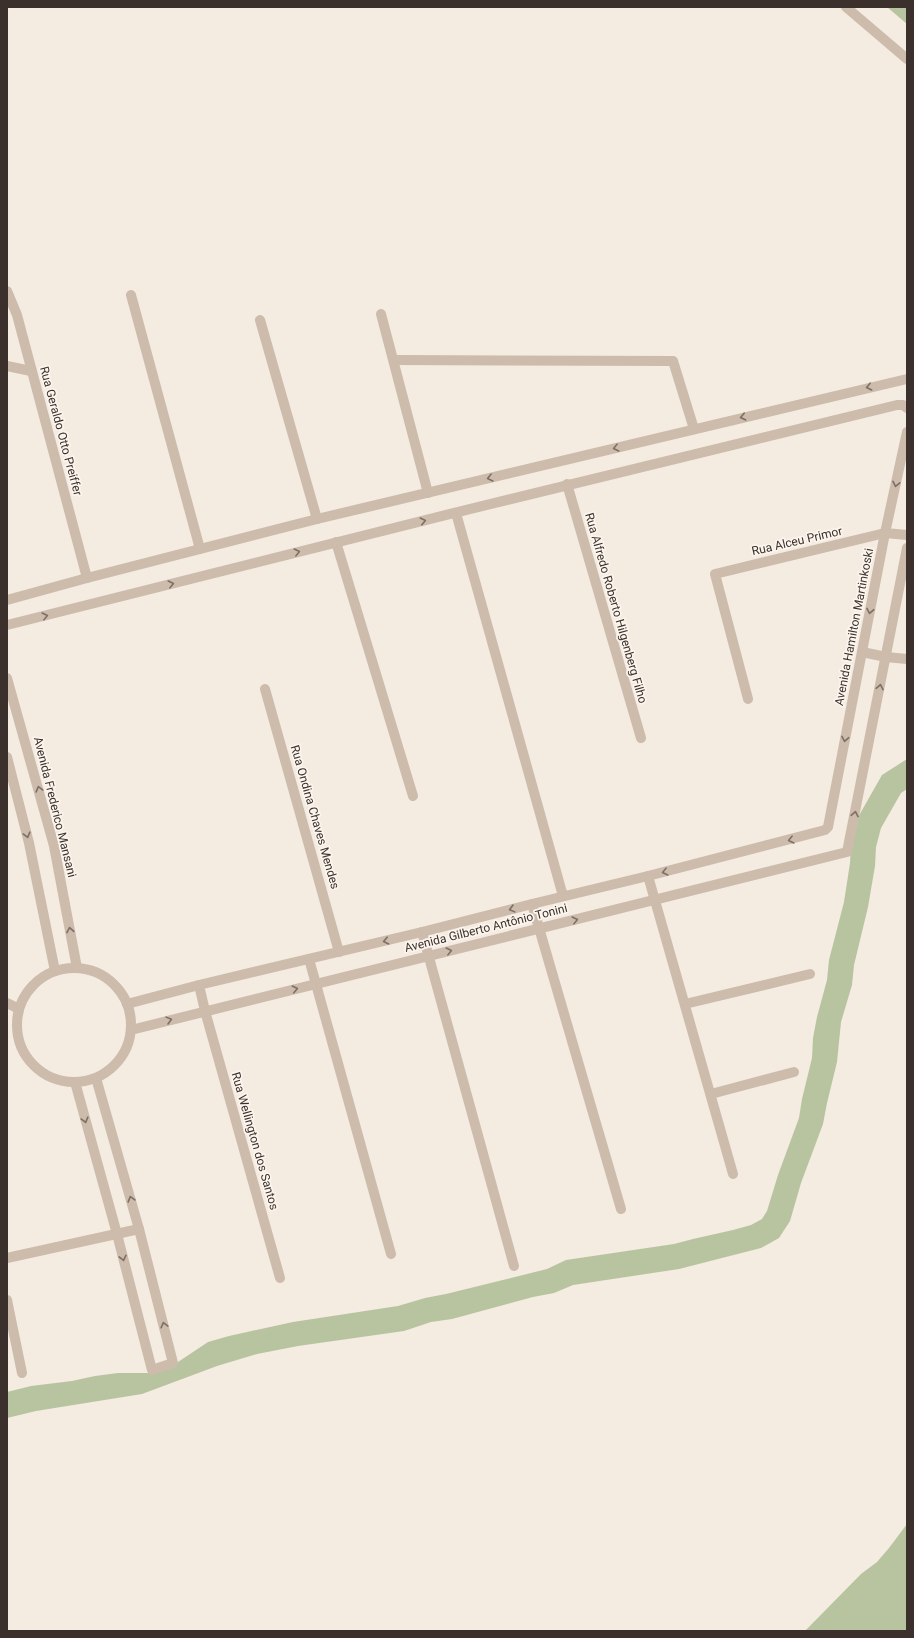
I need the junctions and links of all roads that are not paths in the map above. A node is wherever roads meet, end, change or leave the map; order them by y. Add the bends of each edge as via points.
1 (846, 7) edge
2 (907, 60) edge
3 (7, 291) edge
4 (131, 295) dead end
5 (382, 314) dead end
6 (260, 320) dead end
7 (394, 360) junction
8 (7, 366) edge
9 (31, 371) junction
10 (907, 379) edge
11 (907, 408) edge
12 (694, 429) junction
13 (907, 432) edge
14 (567, 484) junction
15 (428, 493) junction
16 (456, 513) junction
17 (317, 519) junction
18 (885, 533) junction
19 (907, 535) edge
20 (336, 542) junction
21 (907, 548) edge
22 (200, 549) junction
23 (87, 578) junction
24 (7, 600) edge
25 (7, 625) edge
26 (862, 652) junction
27 (886, 657) junction
28 (907, 659) edge
29 (7, 678) edge
30 (265, 689) dead end
31 (748, 699) dead end
32 (641, 738) dead end
33 (7, 757) edge
34 (413, 796) dead end
35 (828, 827) joint
36 (648, 876) junction
37 (563, 896) junction
38 (656, 900) junction
39 (532, 904) junction
40 (540, 929) junction
41 (422, 932) junction
42 (339, 952) junction
43 (430, 956) junction
44 (309, 959) junction
45 (77, 968) junction
46 (55, 971) junction
47 (810, 974) dead end
48 (316, 984) junction
49 (199, 985) junction
50 (7, 1003) edge
51 (128, 1004) junction
52 (685, 1004) junction
53 (19, 1009) junction
54 (205, 1010) junction
55 (7, 1027) edge
56 (17, 1030) junction
57 (131, 1030) junction
58 (794, 1072) dead end
59 (96, 1078) junction
60 (75, 1082) junction
61 (711, 1094) junction
62 (733, 1174) dead end
63 (621, 1209) dead end
64 (139, 1229) junction
65 (117, 1234) junction
66 (391, 1254) dead end
67 (7, 1258) edge
68 (514, 1266) dead end
69 (280, 1278) dead end
70 (7, 1300) edge
71 (22, 1373) dead end

1 - 2 street
3 - 9 street, Rua Geraldo Otto Preiffer via 17,315
4 - 22 street
5 - 7 street
6 - 17 street
7 - 12 street via 673,361
7 - 15 street
8 - 9 street
9 - 23 street, Rua Geraldo Otto Preiffer
10 -> 12 street
11 - 14 street via 904,405 897,405
12 -> 15 street
13 -> 18 street, Avenida Hamilton Martinkoski
14 - 16 street
14 - 32 street, Rua Alfredo Roberto Hilgenberg Filho
15 - 17 street
20 -> 16 street
16 - 37 street
17 - 22 street
18 - 19 street, Rua Alceu Primor
18 -> 26 street, Avenida Hamilton Martinkoski
18 - 31 street, Rua Alceu Primor via 715,574
25 -> 20 street
20 - 34 street
21 - 27 street
22 - 23 street
23 - 24 street
26 - 27 street
26 -> 35 street, Avenida Hamilton Martinkoski
27 - 28 street
38 -> 27 street, Avenida Gilberto Antônio Tonini via 848,852
45 -> 29 street, Avenida Frederico Mansani via 54,846
30 - 42 street, Rua Ondina Chaves Mendes
33 -> 46 street via 30,844
35 -> 36 street, Avenida Gilberto Antônio Tonini via 821,832
36 - 37 street, Avenida Gilberto Antônio Tonini
36 - 38 street
37 - 39 street, Avenida Gilberto Antônio Tonini
40 -> 38 street, Avenida Gilberto Antônio Tonini
38 - 52 street
39 - 40 street
39 -> 41 street, Avenida Gilberto Antônio Tonini
43 -> 40 street, Avenida Gilberto Antônio Tonini
40 - 63 street
41 -> 42 street, Avenida Gilberto Antônio Tonini
41 - 43 street
42 - 44 street, Avenida Gilberto Antônio Tonini
43 - 48 street, Avenida Gilberto Antônio Tonini
43 - 68 street
44 - 48 street
44 - 49 street, Avenida Gilberto Antônio Tonini
45 - 46 street
45 - 51 street via 87,969 106,977 120,991
46 - 53 street via 36,982
47 - 52 street
54 -> 48 street, Avenida Gilberto Antônio Tonini
48 - 66 street
49 - 51 street, Avenida Gilberto Antônio Tonini
49 - 54 street, Rua Wellington dos Santos
50 - 53 street
51 - 57 street
52 - 61 street
53 - 56 street
57 -> 54 street, Avenida Gilberto Antônio Tonini
54 - 69 street, Rua Wellington dos Santos
55 - 56 street
56 - 60 street via 23,1051 36,1067 54,1078
57 - 59 street via 126,1049 120,1058
58 - 61 street
59 - 60 street
64 -> 59 street
60 -> 65 street
61 - 62 street
64 - 65 street
65 -> 64 street via 152,1370 173,1363
65 - 67 street
70 - 71 street

